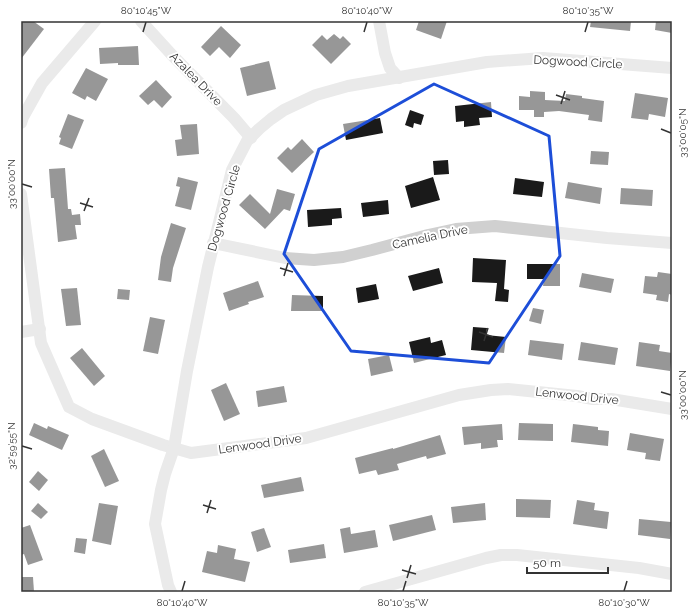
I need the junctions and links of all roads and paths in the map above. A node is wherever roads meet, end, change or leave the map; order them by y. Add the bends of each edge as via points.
1 (95, 21) edge
2 (141, 21) edge
3 (379, 21) edge
4 (672, 68) edge
5 (399, 78) junction
6 (21, 123) edge
7 (251, 138) junction
8 (21, 194) edge
9 (213, 243) junction
10 (672, 243) edge
11 (40, 329) junction
12 (21, 332) edge
13 (672, 409) edge
14 (174, 448) junction
15 (672, 574) edge
16 (171, 592) edge
17 (365, 592) edge

1 - 6 street via 42,83
2 - 7 street, Azalea Drive
3 - 5 street via 390,68
4 - 5 street, Dogwood Circle via 543,58 487,62
5 - 7 street, Dogwood Circle via 348,86 316,96 284,110
7 - 9 street, Dogwood Circle via 232,170
8 - 11 street, Lenwood Drive
9 - 10 street, Camelia Drive via 285,258 314,260 343,257 456,229 495,226
9 - 14 street, Dogwood Circle
11 - 12 street
11 - 14 street, Lenwood Drive via 41,343 69,407
13 - 14 street, Lenwood Drive via 619,400 508,389 491,390 459,395 306,438 191,453
14 - 16 street, Dogwood Circle via 165,474 155,524
15 - 17 street via 639,568 501,555

